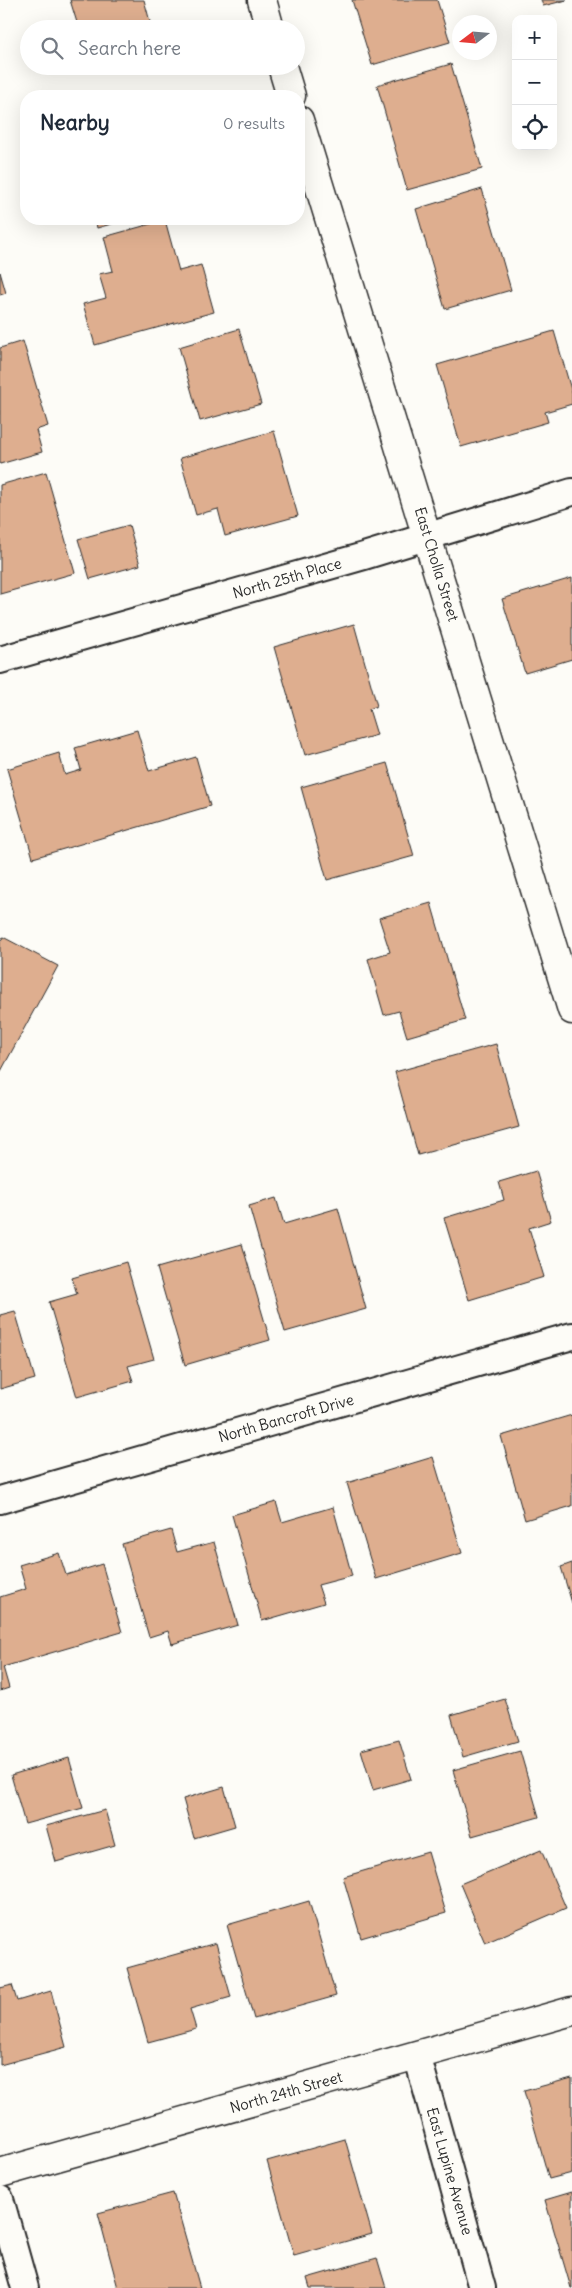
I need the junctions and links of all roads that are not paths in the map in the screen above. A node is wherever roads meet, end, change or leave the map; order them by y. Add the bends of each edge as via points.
1 (262, 0) edge
2 (268, 20) edge
3 (285, 75) edge
4 (289, 90) edge
5 (305, 139) edge
6 (572, 492) edge
7 (428, 536) junction
8 (0, 660) edge
9 (572, 1010) edge
10 (572, 1336) edge
11 (0, 1500) edge
12 (572, 2011) edge
13 (418, 2055) junction
14 (0, 2173) edge
15 (0, 2199) edge
16 (26, 2288) edge
17 (482, 2288) edge

1 - 2 street
3 - 4 street
5 - 7 street, East Cholla Street
6 - 7 street, North 25th Place
7 - 8 street, North 25th Place
7 - 9 street, East Cholla Street
10 - 11 street, North Bancroft Drive
12 - 13 street, North 24th Street
13 - 14 street, North 24th Street
13 - 17 street, East Lupine Avenue
15 - 16 street

